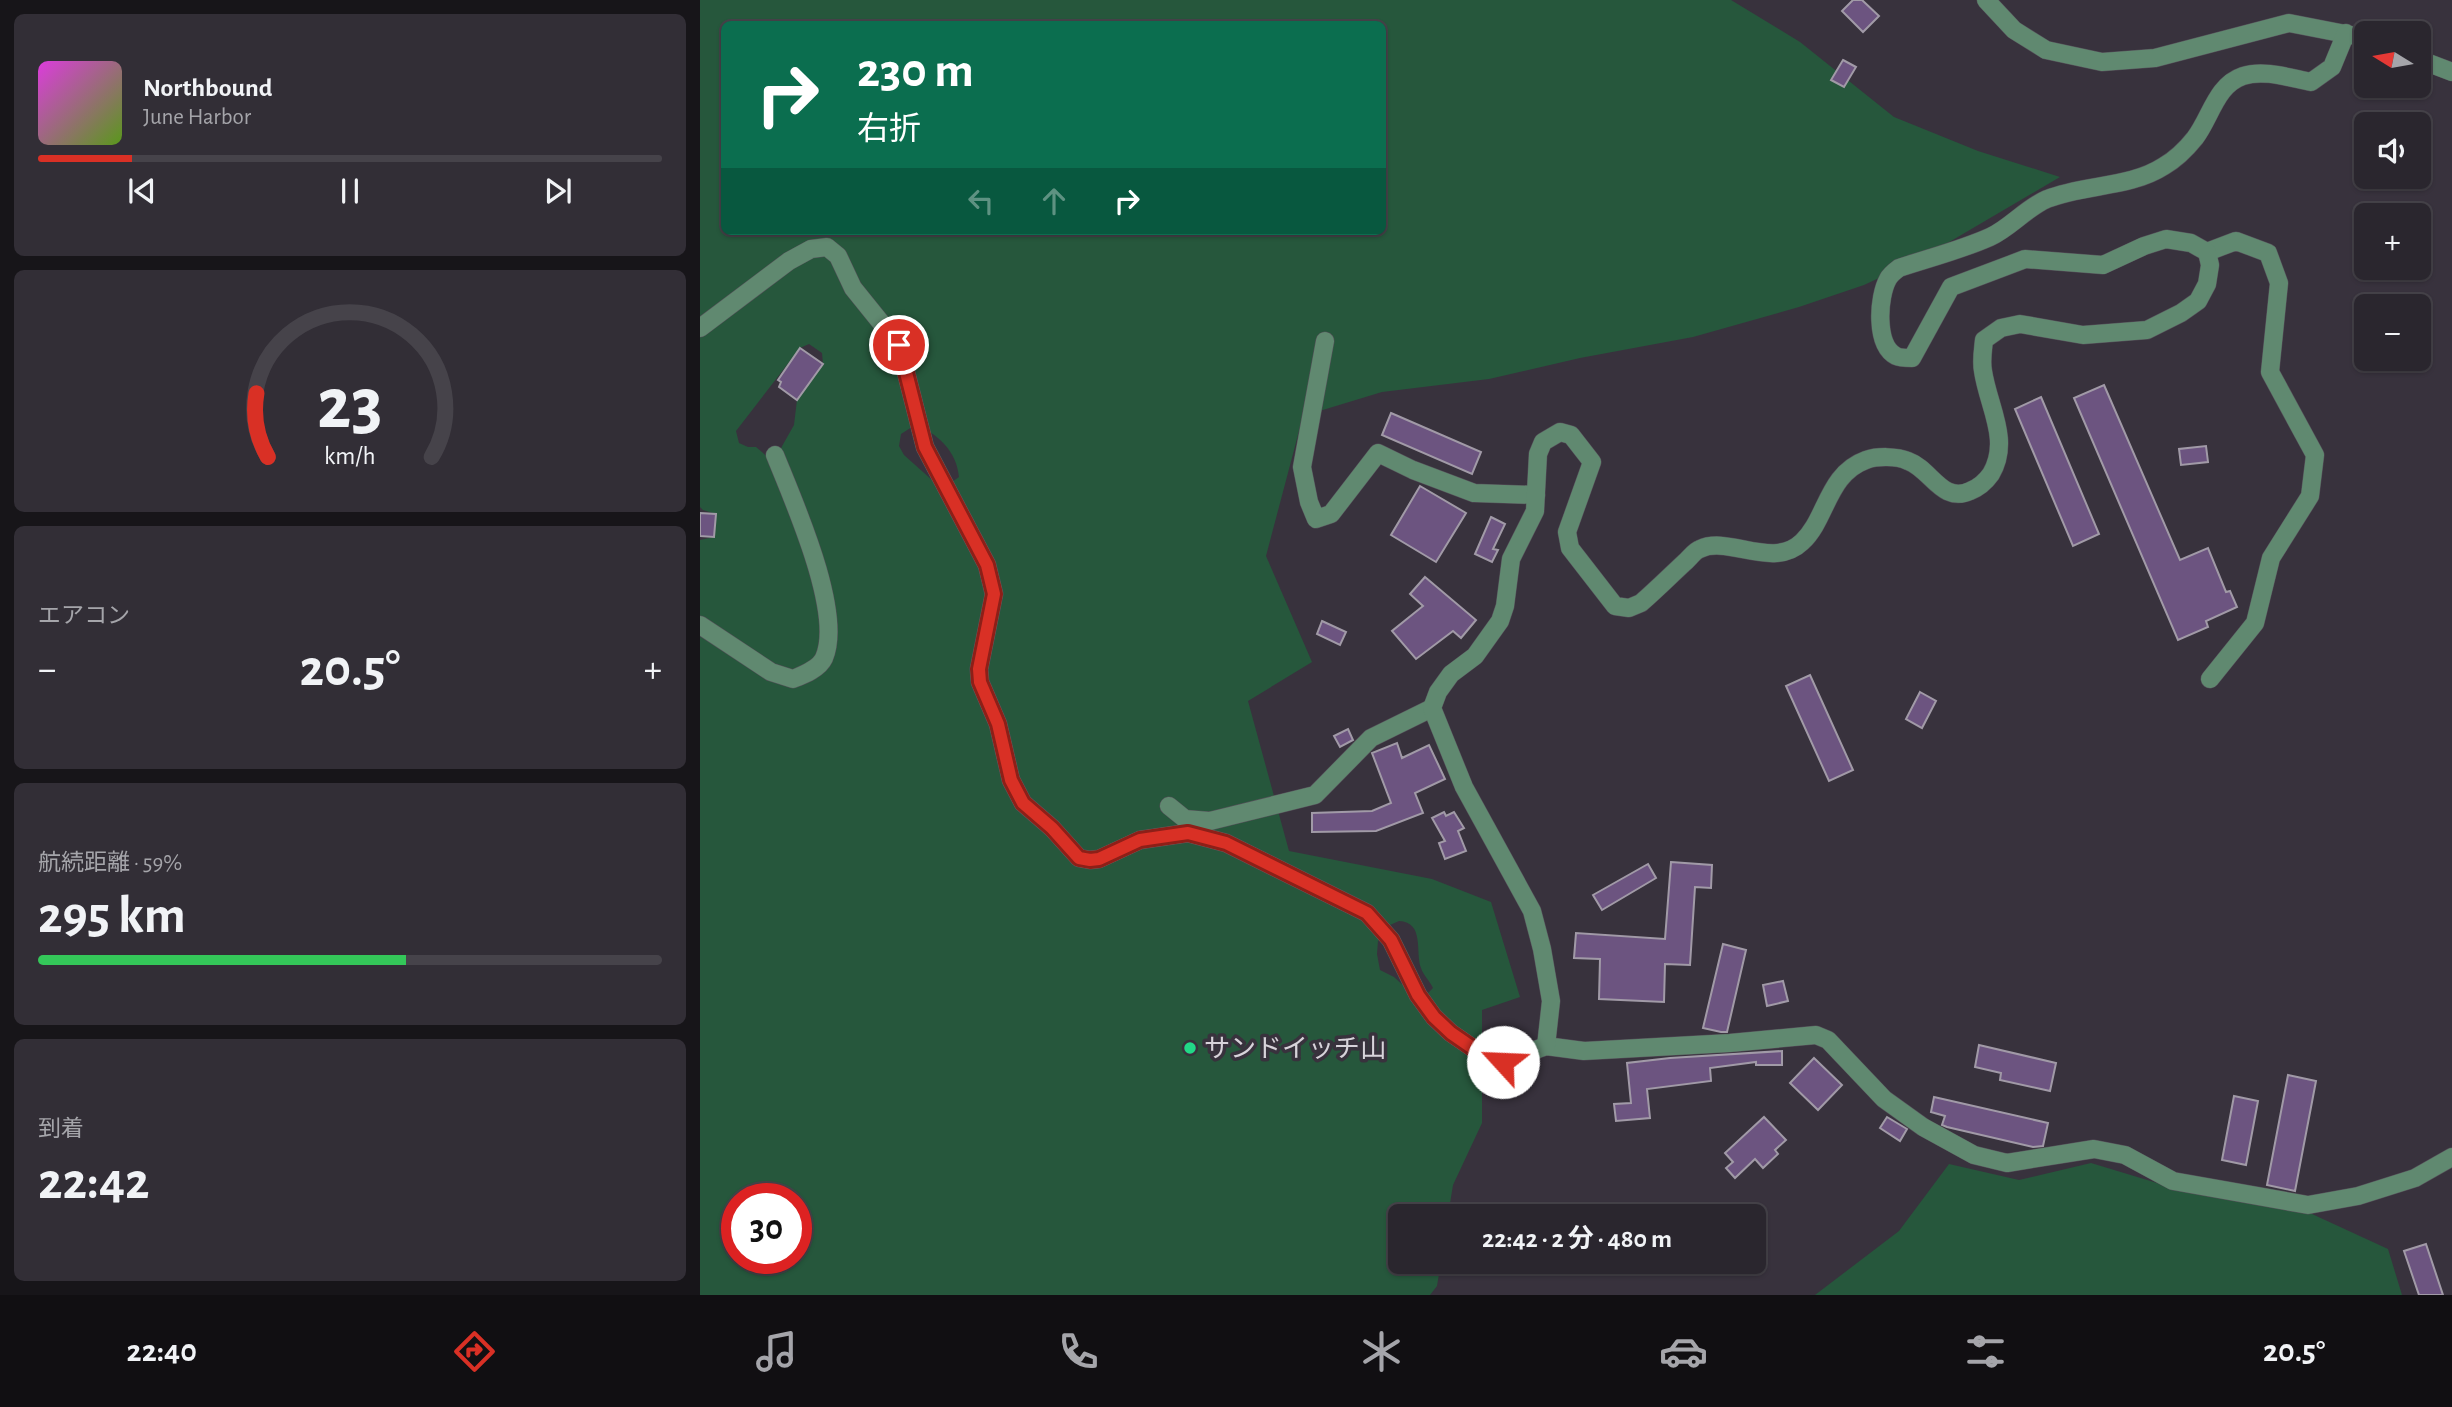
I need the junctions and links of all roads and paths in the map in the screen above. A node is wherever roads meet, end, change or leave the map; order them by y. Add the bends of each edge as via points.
1 (1986, 0) edge
2 (2346, 33) junction
3 (2354, 35) edge
4 (2431, 64) edge
5 (2452, 72) edge
6 (2207, 252) junction
7 (700, 328) edge
8 (1325, 341) dead end
9 (775, 455) dead end
10 (1536, 495) junction
11 (700, 625) edge
12 (2210, 679) dead end
13 (1433, 708) junction
14 (1169, 806) dead end
15 (1546, 1046) junction
16 (2452, 1157) edge

1 - 2 street via 2014,30 2046,50 2102,62 2155,58 2289,23
2 - 3 street
2 - 6 street via 2332,67 2311,82 2268,74 2232,81 2196,136 2164,166 2142,177 2045,200 1991,237 1899,268 1888,278 1881,302 1885,345 1896,356 1912,358 1951,287 2025,259 2103,265 2166,240 2191,243
4 - 5 street
6 - 10 street via 2207,284 2198,301 2147,330 2083,335 2020,324 2001,328 1984,340 1983,373 1999,436 1998,454 1990,475 1963,495 1946,491 1909,461 1866,460 1832,489 1802,543 1781,553 1716,545 1699,549 1641,603 1629,608 1615,606 1570,548 1567,532 1592,462 1571,435 1560,432 1543,442
6 - 12 street via 2236,242 2268,253 2279,283 2270,372 2315,455 2310,496 2272,558 2255,623
7 - 15 street via 811,249 827,247 838,256 853,288 899,345 925,447 987,565 994,594 980,682 998,724 1011,780 1023,803 1079,858 1099,859 1140,840 1188,833 1226,843 1367,913 1391,940 1434,1017 1480,1053 1503,1062
8 - 10 street via 1302,467 1317,519 1331,514 1378,453 1474,493
9 - 11 street via 823,584 828,637 824,660 793,679 771,672
10 - 13 street via 1535,512 1511,559 1500,621 1475,656 1451,674
13 - 14 street via 1371,738 1315,795 1210,821 1185,819
13 - 15 street via 1464,787 1532,911 1551,1001
15 - 16 street via 1584,1051 1816,1035 1828,1040 1884,1099 1974,1155 2007,1163 2094,1149 2125,1155 2173,1181 2308,1205 2358,1196 2415,1178

